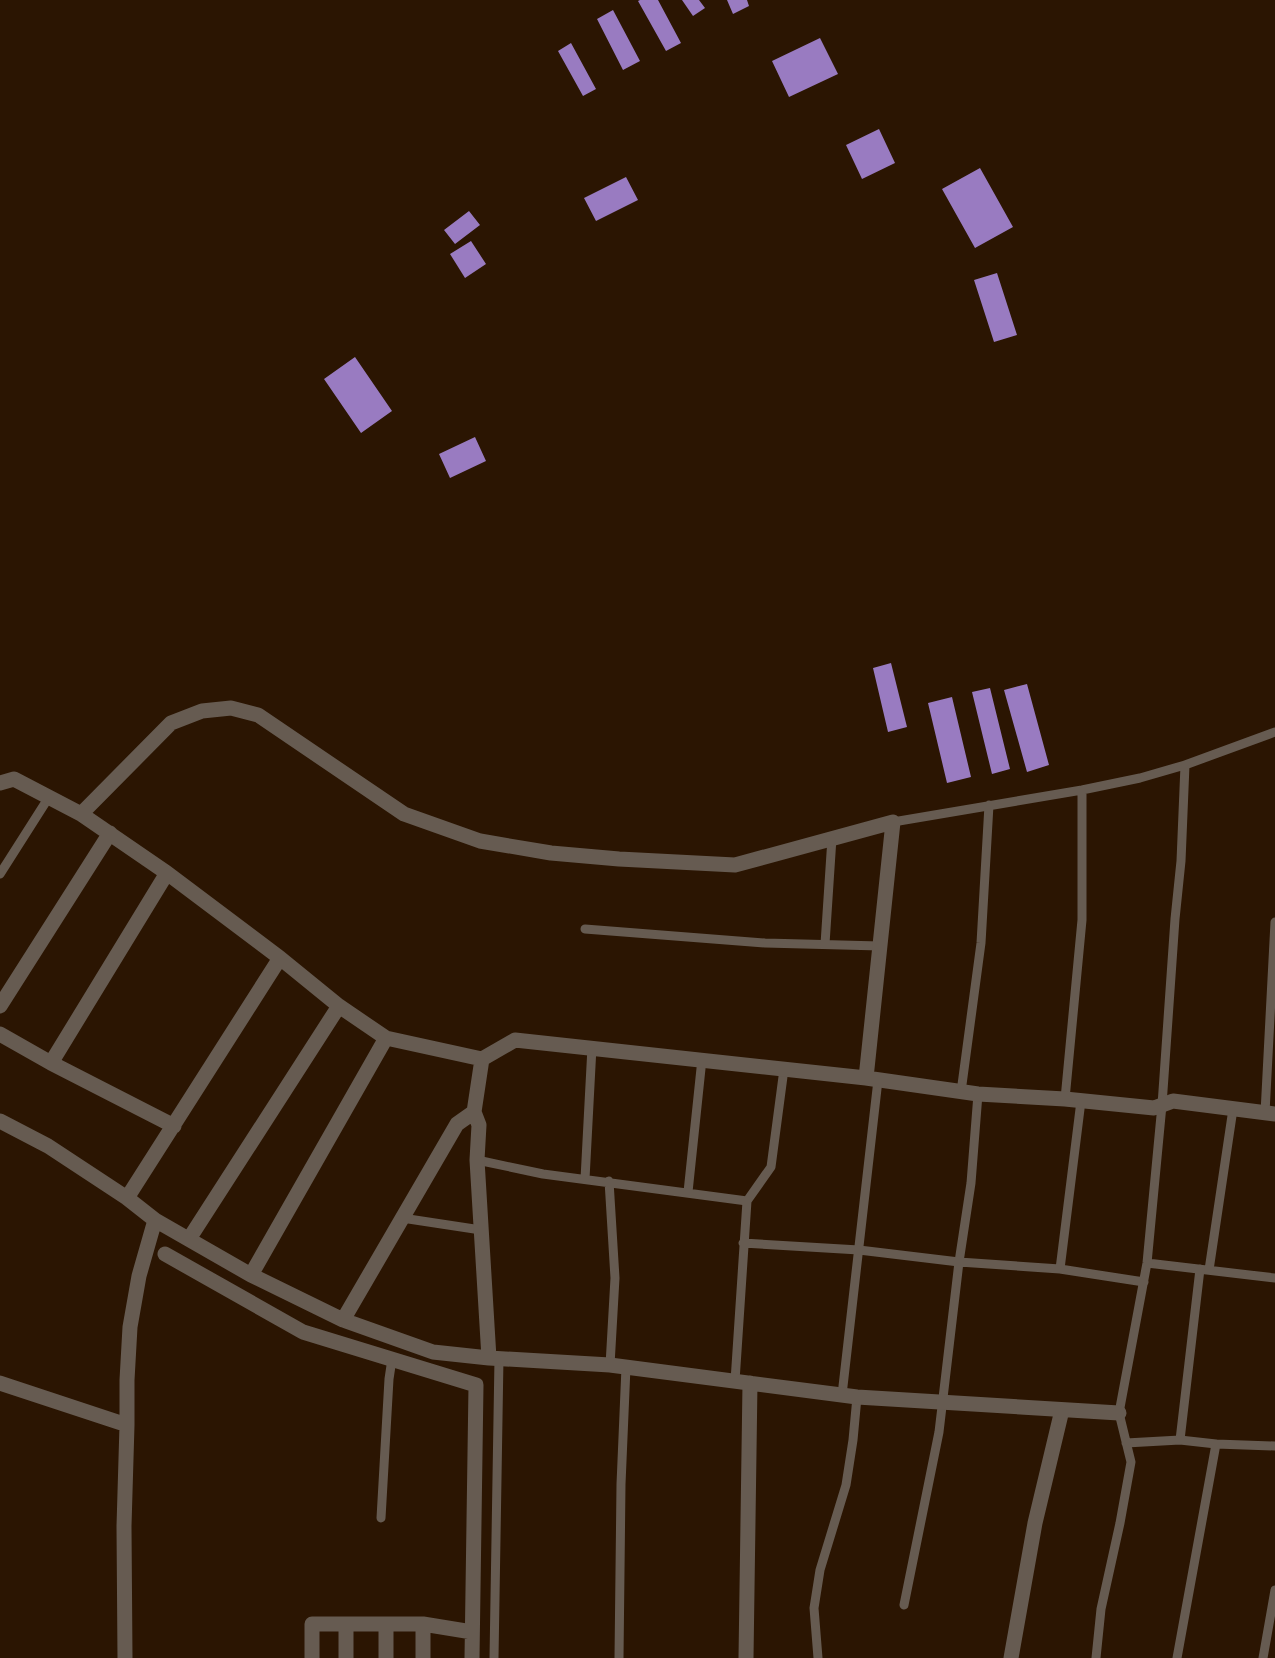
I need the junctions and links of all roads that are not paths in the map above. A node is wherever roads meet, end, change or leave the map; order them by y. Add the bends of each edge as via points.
1 (1275, 732) edge
2 (1185, 765) junction
3 (0, 783) edge
4 (1082, 790) junction
5 (50, 797) junction
6 (989, 805) junction
7 (81, 814) junction
8 (893, 822) junction
9 (110, 833) junction
10 (832, 838) junction
11 (167, 873) junction
12 (0, 874) edge
13 (1275, 922) edge
14 (585, 929) dead end
15 (825, 944) junction
16 (880, 946) junction
17 (280, 958) junction
18 (0, 1006) edge
19 (339, 1006) junction
20 (0, 1034) edge
21 (386, 1038) junction
22 (592, 1047) junction
23 (482, 1059) junction
24 (702, 1059) junction
25 (51, 1063) junction
26 (784, 1069) junction
27 (872, 1079) junction
28 (961, 1092) junction
29 (978, 1094) junction
30 (1065, 1099) junction
31 (1081, 1101) junction
32 (1162, 1104) junction
33 (1233, 1109) junction
34 (474, 1112) junction
35 (1270, 1114) edge
36 (0, 1122) edge
37 (174, 1126) junction
38 (477, 1160) junction
39 (585, 1179) junction
40 (609, 1181) junction
41 (688, 1192) junction
42 (127, 1198) junction
43 (747, 1201) junction
44 (402, 1218) junction
45 (155, 1220) junction
46 (481, 1230) junction
47 (189, 1239) junction
48 (743, 1242) junction
49 (859, 1250) junction
50 (165, 1254) dead end
51 (959, 1262) junction
52 (1147, 1263) junction
53 (1060, 1269) junction
54 (1205, 1270) junction
55 (251, 1275) junction
56 (1275, 1278) edge
57 (1144, 1282) junction
58 (343, 1320) junction
59 (494, 1358) junction
60 (392, 1359) junction
61 (610, 1365) junction
62 (626, 1367) junction
63 (742, 1382) junction
64 (0, 1383) edge
65 (850, 1396) junction
66 (943, 1403) junction
67 (1062, 1410) junction
68 (1119, 1413) junction
69 (127, 1425) junction
70 (1180, 1440) junction
71 (1126, 1443) junction
72 (1216, 1444) junction
73 (1275, 1446) edge
74 (381, 1518) dead end
75 (1275, 1590) edge
76 (904, 1605) dead end
77 (346, 1624) junction
78 (386, 1624) junction
79 (423, 1624) junction
80 (472, 1632) junction
81 (125, 1658) edge
82 (312, 1658) edge
83 (346, 1658) edge
84 (386, 1658) edge
85 (423, 1658) edge
86 (472, 1658) edge
87 (494, 1658) edge
88 (619, 1658) edge
89 (746, 1658) edge
90 (818, 1658) edge
91 (1011, 1658) edge
92 (1096, 1658) edge
93 (1176, 1658) edge
94 (1263, 1658) edge

1 - 2 lane
2 - 4 lane
2 - 32 lane
3 - 5 street via 14,779
4 - 6 lane
4 - 30 lane via 1082,920
5 - 7 street
5 - 12 lane
6 - 8 lane
6 - 28 lane via 981,943
7 - 9 street
7 - 10 street via 171,723 202,711 231,708 258,715 404,814 480,841 551,853 735,865
8 - 10 street
8 - 16 street
9 - 11 street
9 - 18 street
10 - 15 lane
11 - 17 street
11 - 25 street
13 - 35 lane
14 - 15 lane
15 - 16 lane
16 - 27 street
17 - 19 street
17 - 37 street
19 - 21 street
19 - 47 street
20 - 25 street
21 - 23 street
21 - 55 street
22 - 23 street via 515,1040
22 - 24 street
22 - 39 lane
23 - 34 street
24 - 26 street
24 - 41 lane
25 - 37 street
26 - 27 street
26 - 43 lane via 771,1167
27 - 28 street
27 - 49 lane
28 - 29 street
29 - 30 street
29 - 51 lane via 971,1183
30 - 31 street
31 - 32 street via 1154,1108
31 - 53 lane
32 - 33 street via 1173,1101
32 - 52 lane
33 - 35 street
33 - 54 lane
34 - 38 street via 479,1125
34 - 44 street via 457,1124
36 - 42 street via 48,1146
37 - 42 street
38 - 39 lane
38 - 46 street
39 - 40 lane
40 - 41 lane
40 - 61 lane via 615,1278
41 - 43 lane
42 - 45 street
43 - 48 lane
44 - 46 lane
44 - 58 street
45 - 47 street
45 - 69 street via 130,1327
46 - 59 street
47 - 55 street
48 - 49 lane
48 - 63 lane
49 - 51 lane
49 - 65 lane
50 - 60 street via 303,1332
51 - 53 lane
51 - 66 lane
52 - 54 lane
52 - 57 lane
53 - 57 lane
54 - 56 lane
54 - 70 lane
55 - 58 street
57 - 68 lane
58 - 59 street via 433,1352
59 - 61 street
59 - 87 lane
60 - 74 lane
60 - 80 street via 476,1385
61 - 62 street
62 - 63 street
62 - 88 lane
63 - 65 street
63 - 89 street
64 - 69 street
65 - 66 street
65 - 90 lane via 854,1440 814,1608
66 - 67 street
66 - 76 lane
67 - 68 street
67 - 91 street via 1035,1523
68 - 71 lane
69 - 81 street
70 - 71 lane
70 - 72 lane
71 - 92 lane via 1131,1462 1101,1609
72 - 73 lane
72 - 93 lane
75 - 94 lane
77 - 78 street
77 - 82 street via 312,1624
77 - 83 street
78 - 79 street
78 - 84 street
79 - 80 street
79 - 85 street
80 - 86 street

